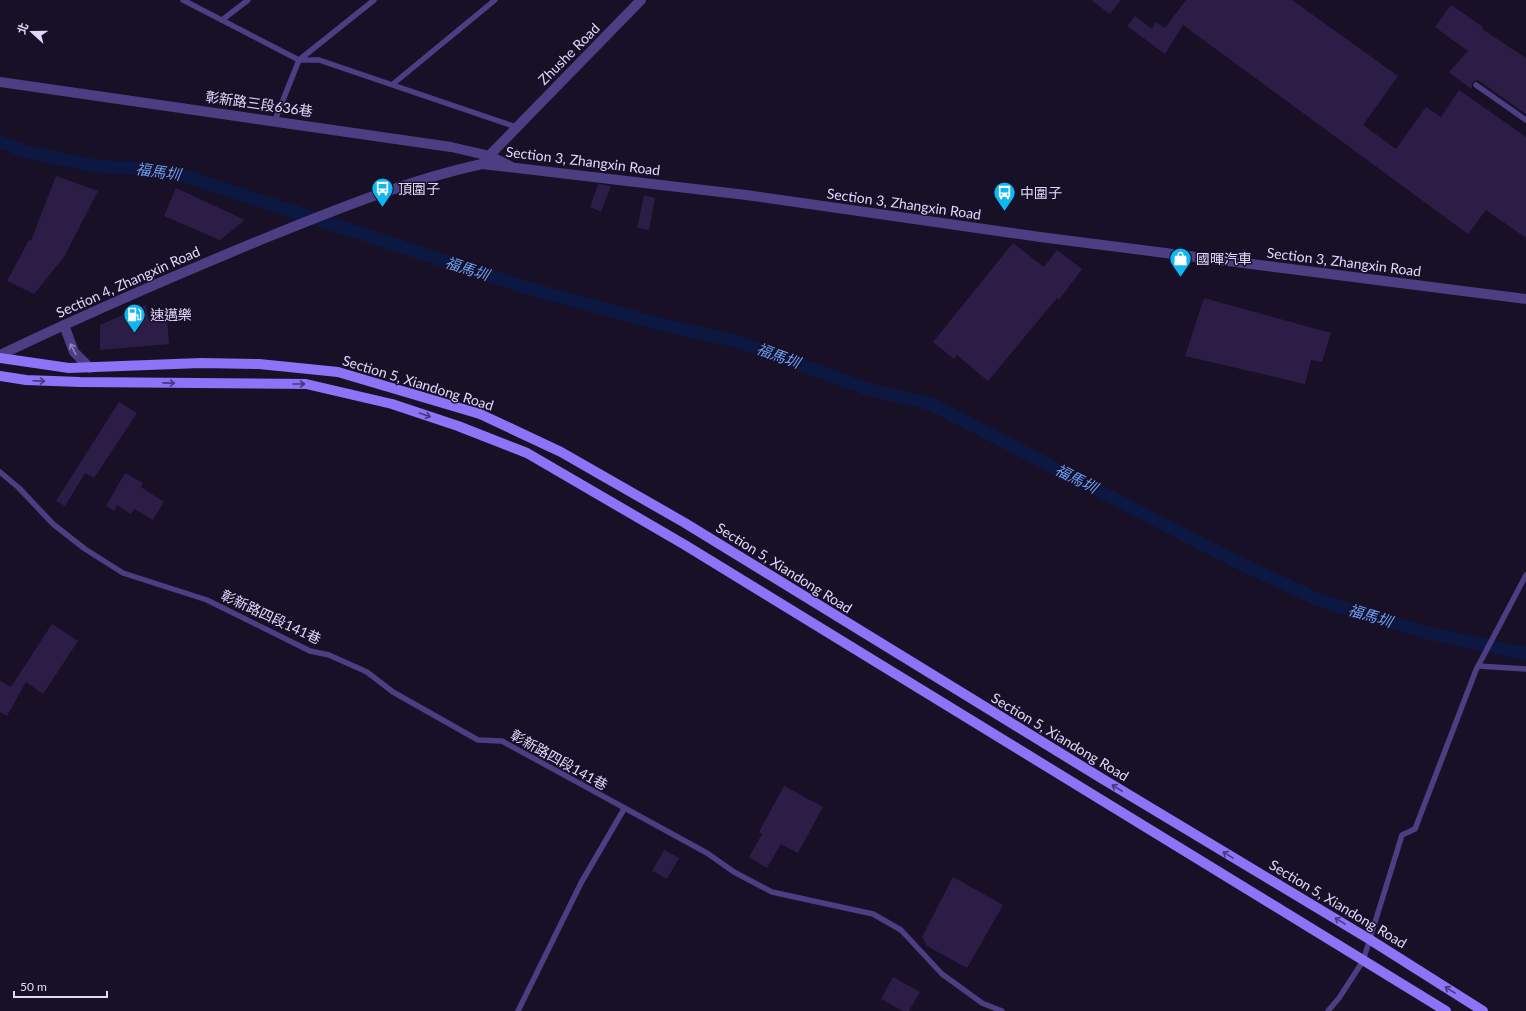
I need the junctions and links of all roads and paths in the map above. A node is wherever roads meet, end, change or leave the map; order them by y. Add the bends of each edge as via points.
1 (183, 0) edge
2 (248, 0) edge
3 (374, 0) edge
4 (495, 0) edge
5 (641, 0) edge
6 (222, 20) junction
7 (299, 60) junction
8 (0, 82) edge
9 (393, 84) junction
10 (1476, 85) dead end
11 (275, 120) junction
12 (1526, 120) edge
13 (516, 127) junction
14 (490, 156) junction
15 (482, 164) junction
16 (510, 166) junction
17 (332, 210) joint
18 (1526, 299) edge
19 (64, 325) junction
20 (0, 356) edge
21 (90, 368) junction
22 (0, 376) edge
23 (0, 472) edge
24 (1526, 574) edge
25 (1478, 666) junction
26 (1526, 669) edge
27 (624, 809) junction
28 (1369, 939) junction
29 (1363, 961) junction
30 (518, 1011) edge
31 (1002, 1011) edge
32 (1328, 1011) edge
33 (1446, 1011) edge
34 (1483, 1011) edge

1 - 6 lane
2 - 6 lane
3 - 7 lane
4 - 9 lane
5 - 13 street, Zhushe Road
6 - 7 lane
7 - 9 lane via 319,60
7 - 11 lane
8 - 11 street, 彰新路三段636巷
9 - 13 lane
10 - 12 lane
11 - 14 street, 彰新路三段636巷 via 450,147
13 - 14 street, Zhushe Road
14 - 15 street, Zhushe Road
14 - 16 street, 彰新路三段636巷
15 - 16 street, Section 3, Zhangxin Road
15 - 17 street, Section 3, Zhangxin Road via 456,169
16 - 18 street, Section 3, Zhangxin Road
17 - 19 street, Section 4, Zhangxin Road
19 - 20 street, Section 4, Zhangxin Road
21 -> 19 street via 74,352
20 - 21 main road, Section 5, Xiandong Road via 69,368
28 -> 21 main road, Section 5, Xiandong Road via 685,523 560,452 480,414 338,372 252,363
22 -> 29 main road, Section 5, Xiandong Road via 26,380 80,382 306,384 392,404 458,426 527,454 685,545
23 - 27 lane, 彰新路四段141巷 via 53,524 84,549 122,573 207,600 310,651 329,655 367,672 393,692 478,740 502,741
24 - 25 lane
25 - 26 lane
25 - 28 lane via 1415,829 1402,835
27 - 30 lane via 581,883
27 - 31 lane, 彰新路四段141巷 via 707,853 734,872 772,892 873,914 901,930 942,974 982,1003
28 - 29 lane
34 -> 28 main road, Section 5, Xiandong Road
29 - 32 lane via 1340,998
29 - 33 main road, Section 5, Xiandong Road

